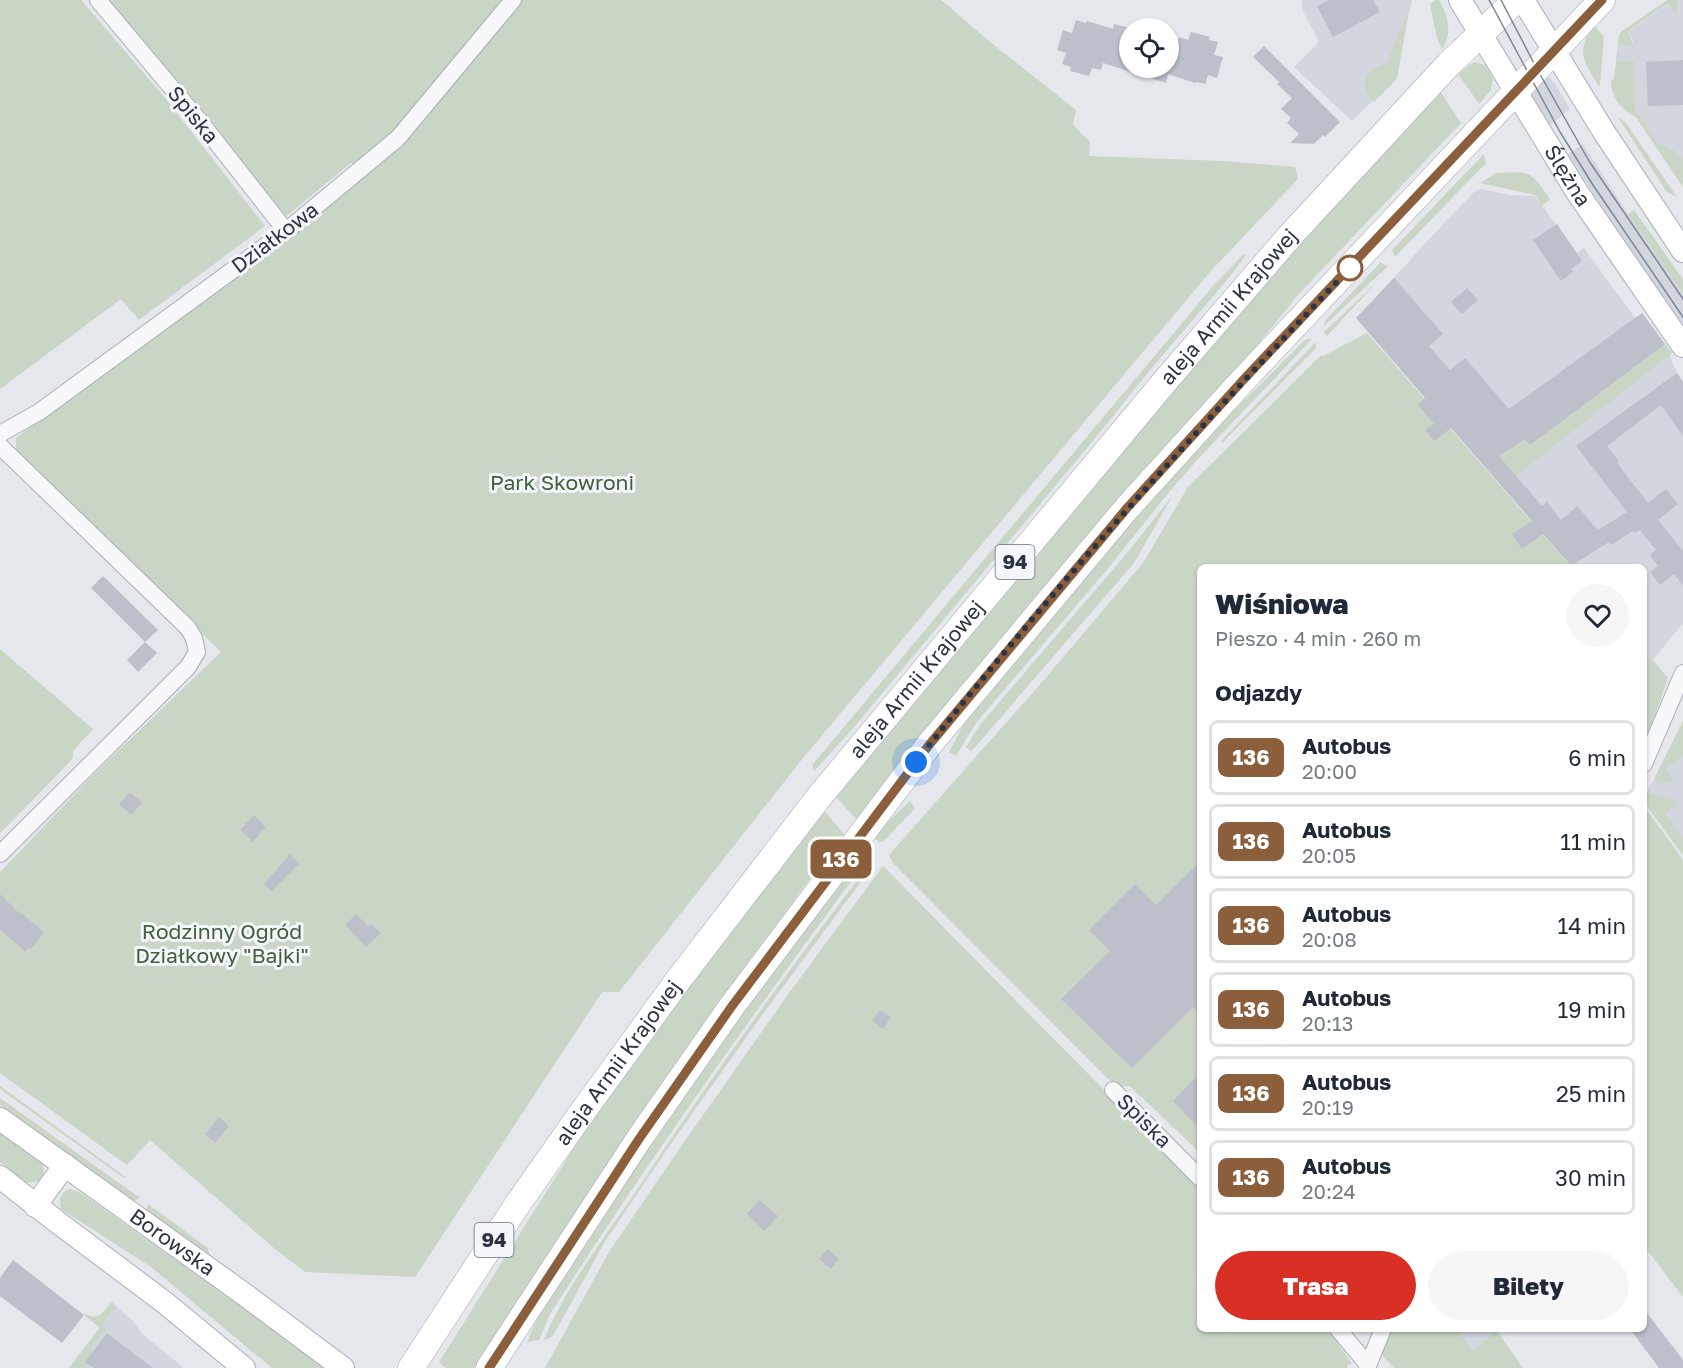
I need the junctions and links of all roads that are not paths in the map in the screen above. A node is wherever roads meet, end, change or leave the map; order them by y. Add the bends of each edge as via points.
1 (98, 0) edge
2 (513, 0) edge
3 (1460, 0) edge
4 (1516, 0) edge
5 (1523, 0) edge
6 (1602, 0) edge
7 (1480, 34) junction
8 (1553, 52) junction
9 (1516, 92) junction
10 (286, 231) junction
11 (1683, 251) edge
12 (1683, 346) edge
13 (0, 434) edge
14 (0, 446) edge
15 (1683, 673) edge
16 (1647, 757) edge
17 (0, 855) edge
18 (1113, 1090) dead end
19 (0, 1119) edge
20 (65, 1165) junction
21 (1197, 1175) edge
22 (0, 1177) edge
23 (35, 1206) junction
24 (1340, 1332) edge
25 (1382, 1332) edge
26 (1367, 1367) edge
27 (243, 1368) edge
28 (343, 1368) edge
29 (411, 1368) edge
30 (489, 1368) edge

1 - 10 street, Spiska
2 - 10 street, Działkowa via 406,130
3 - 7 street, Ślężna
4 - 7 main road, 94
5 - 8 street
6 - 8 main road, 94
7 - 9 street, Ślężna
7 - 29 main road, aleja Armii Krajowej / 94 via 1281,246 819,797 580,1114
8 - 9 main road, 94
8 - 11 street
9 - 12 street, Ślężna via 1602,229
9 - 30 main road, 94 via 1127,508 929,745 726,1015 639,1139
10 - 13 street, Działkowa via 39,412
14 - 17 street via 188,628 197,652 188,667
15 - 16 street
18 - 21 street, Spiska
19 - 20 street, Borowska
20 - 23 street
20 - 28 street, Borowska
22 - 23 street
23 - 27 street via 164,1302
24 - 26 street
25 - 26 street

